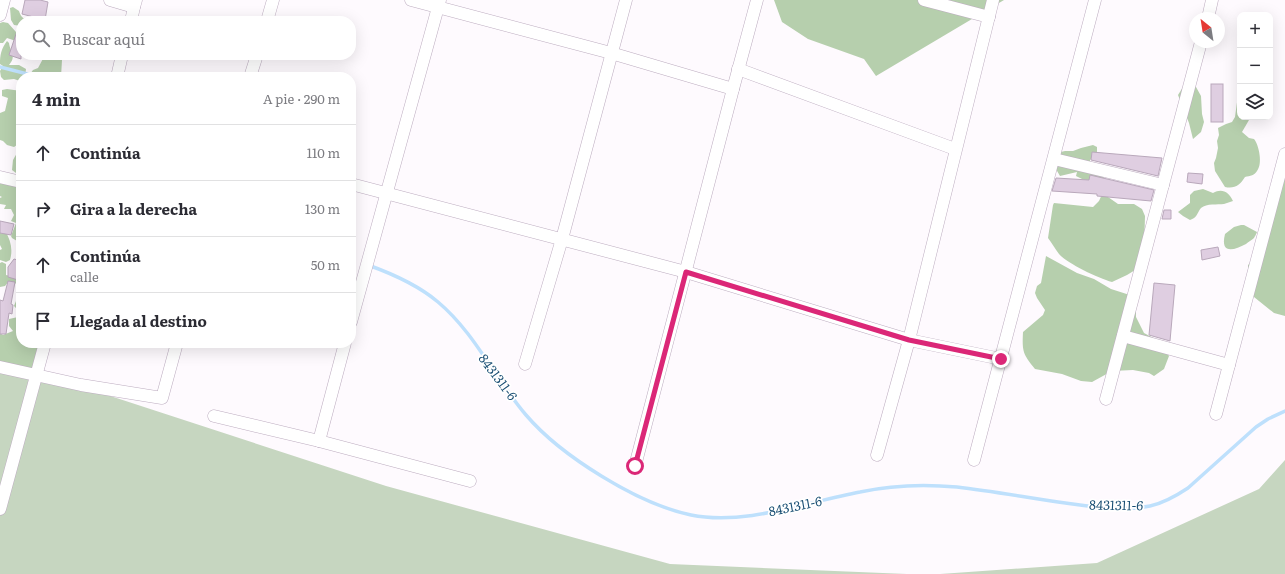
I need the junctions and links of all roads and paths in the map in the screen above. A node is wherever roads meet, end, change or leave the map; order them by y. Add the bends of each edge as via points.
1 (4, 0) edge
2 (110, 0) edge
3 (273, 0) edge
4 (412, 0) edge
5 (626, 0) edge
6 (757, 0) edge
7 (924, 0) edge
8 (993, 0) edge
9 (1095, 0) edge
10 (1212, 0) edge
11 (135, 4) edge
12 (439, 4) edge
13 (1209, 12) edge
14 (0, 15) edge
15 (132, 16) edge
16 (268, 16) edge
17 (989, 17) junction
18 (1199, 48) edge
19 (611, 52) junction
20 (121, 60) edge
21 (255, 60) edge
22 (738, 69) junction
23 (118, 72) edge
24 (252, 72) edge
25 (733, 89) junction
26 (955, 149) junction
27 (1285, 154) edge
28 (1054, 159) junction
29 (0, 177) edge
30 (16, 181) edge
31 (356, 185) edge
32 (1163, 185) junction
33 (386, 193) junction
34 (562, 239) junction
35 (686, 272) junction
36 (356, 304) edge
37 (1123, 336) junction
38 (909, 340) junction
39 (44, 348) edge
40 (176, 348) edge
41 (344, 348) edge
42 (1001, 359) junction
43 (525, 364) dead end
44 (1229, 365) junction
45 (0, 367) edge
46 (36, 376) junction
47 (1106, 399) dead end
48 (1216, 414) dead end
49 (214, 416) dead end
50 (319, 441) junction
51 (877, 454) dead end
52 (974, 460) dead end
53 (635, 466) dead end
54 (470, 481) dead end
55 (0, 509) edge

1 - 14 street
2 - 11 street
3 - 16 street
4 - 12 street
5 - 19 street
6 - 22 street
7 - 17 street
8 - 17 street
9 - 28 street
10 - 13 street
11 - 15 street
12 - 19 street
12 - 33 street
17 - 26 street
18 - 32 street
19 - 25 street
19 - 34 street
20 - 23 street
21 - 24 street
22 - 25 street
22 - 26 street
25 - 35 street
26 - 38 street
27 - 44 street
28 - 32 street
28 - 42 street
29 - 30 street
31 - 33 street
32 - 37 street
33 - 34 street
33 - 36 street
34 - 35 street
34 - 43 street
35 - 38 street
35 - 53 street
37 - 44 street
37 - 47 street
38 - 42 street
38 - 51 street
39 - 46 street
40 - 46 street via 162,398
41 - 50 street
42 - 52 street
44 - 48 street
45 - 46 street
46 - 55 street
49 - 50 street
50 - 54 street

